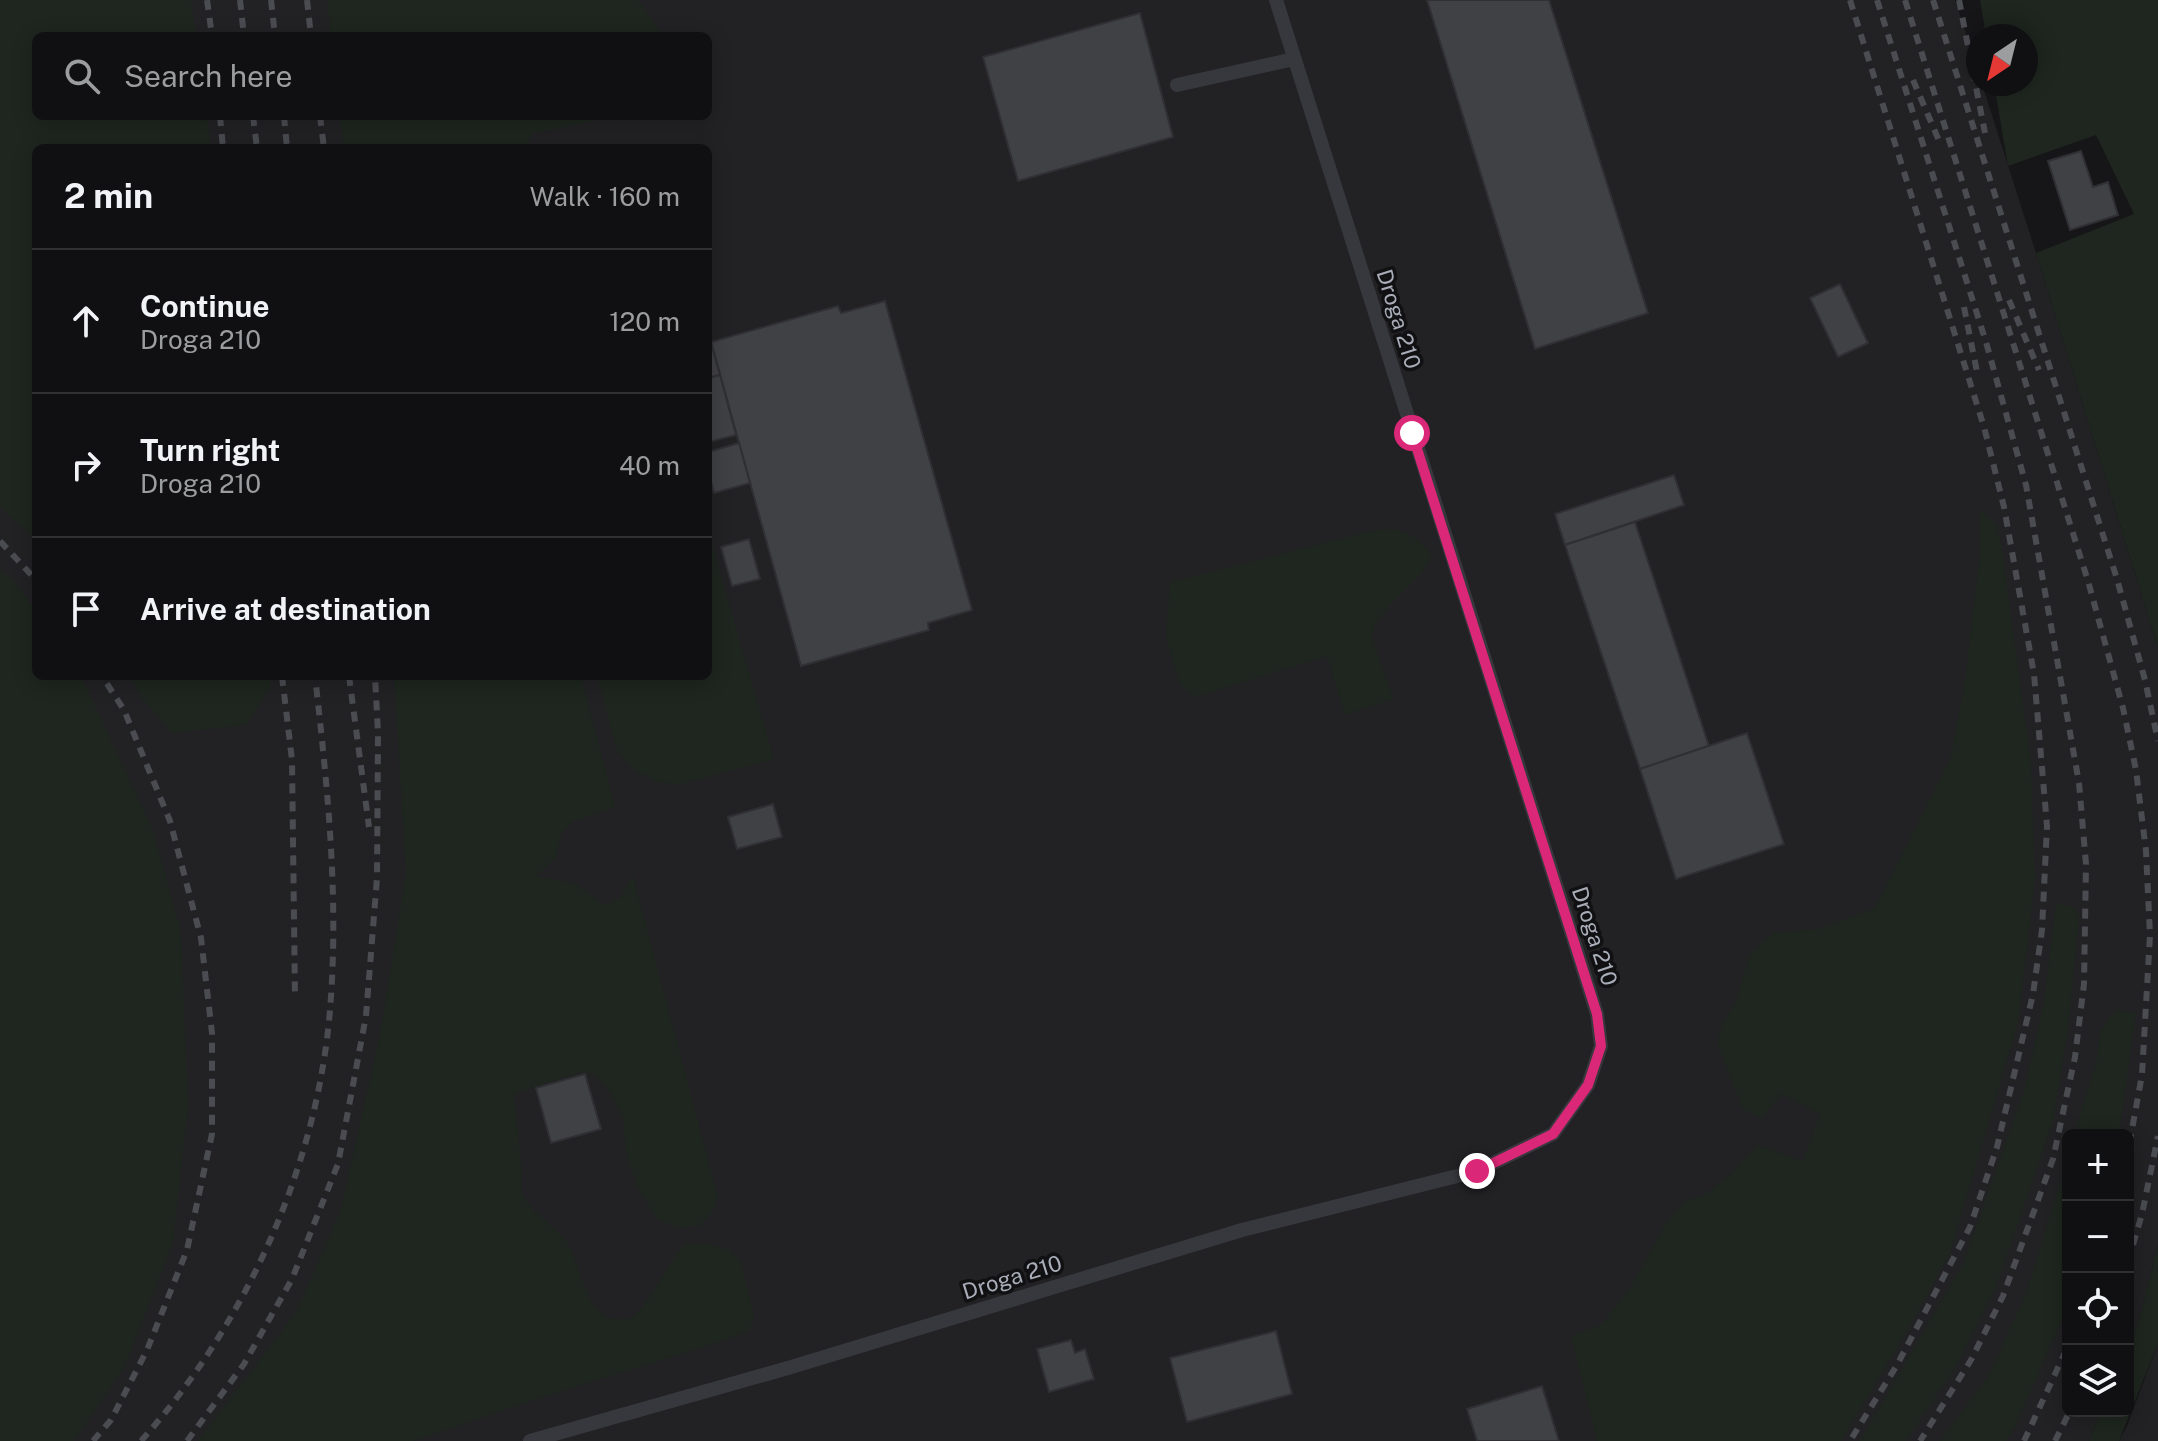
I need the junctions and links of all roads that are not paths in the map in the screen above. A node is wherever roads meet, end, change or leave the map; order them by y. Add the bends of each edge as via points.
1 (1276, 0) edge
2 (1294, 59) junction
3 (1177, 85) dead end
4 (530, 1441) edge

1 - 2 lane, Droga 210
2 - 3 lane
2 - 4 lane, Droga 210 via 1597,1014 1601,1046 1588,1085 1553,1134 1477,1171 1242,1230

